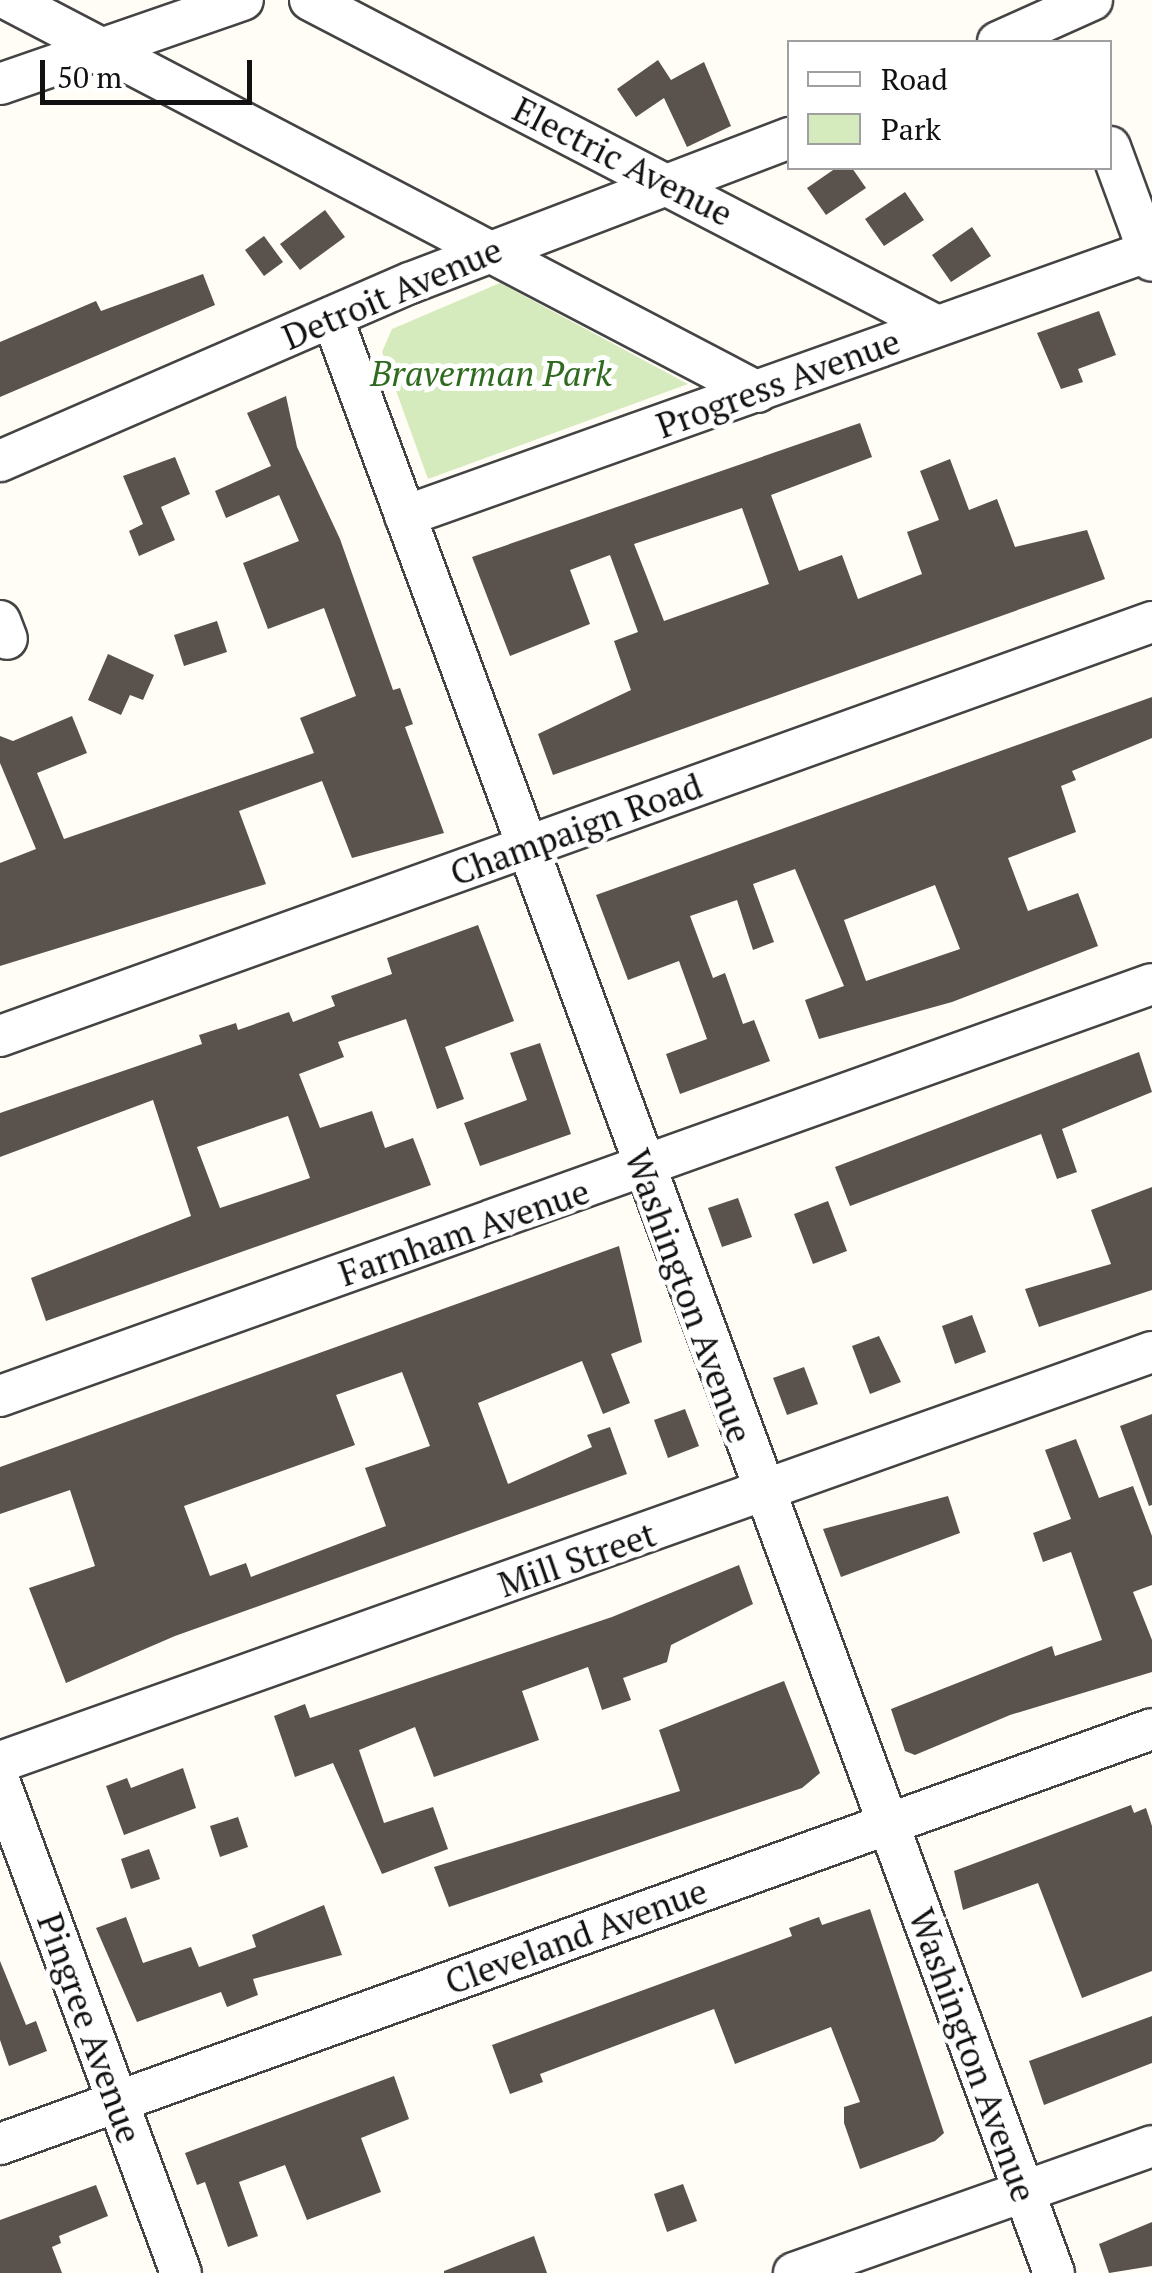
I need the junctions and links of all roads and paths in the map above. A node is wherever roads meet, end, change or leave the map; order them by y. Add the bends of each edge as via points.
1 (9, 0) edge
2 (244, 0) edge
3 (310, 0) edge
4 (1069, 14) edge
5 (1003, 40) edge
6 (106, 54) junction
7 (0, 84) edge
8 (787, 139) edge
9 (1112, 152) edge
10 (670, 184) junction
11 (488, 252) junction
12 (1151, 254) edge
13 (332, 317) junction
14 (935, 324) junction
15 (758, 392) junction
16 (0, 461) edge
17 (405, 516) junction
18 (1152, 622) edge
19 (526, 848) junction
20 (1152, 984) edge
21 (0, 1036) edge
22 (642, 1170) junction
23 (1152, 1352) edge
24 (0, 1396) edge
25 (764, 1492) junction
26 (1152, 1728) edge
27 (0, 1762) edge
28 (0, 1783) edge
29 (887, 1822) junction
30 (118, 2103) junction
31 (0, 2144) edge
32 (1152, 2146) edge
33 (1023, 2192) junction
34 (181, 2273) edge
35 (794, 2273) edge
36 (1054, 2273) edge

1 - 6 street
2 - 6 street
3 - 10 street, Electric Avenue
4 - 5 street
6 - 7 street via 58,59
6 - 11 street
8 - 10 street, Detroit Avenue
9 - 12 street
10 - 11 street, Detroit Avenue
10 - 14 street, Electric Avenue
11 - 13 street, Detroit Avenue
11 - 15 street
12 - 14 street, Progress Avenue
13 - 16 street, Detroit Avenue
13 - 17 street, Washington Avenue
14 - 15 street, Progress Avenue
15 - 17 street, Progress Avenue
17 - 19 street, Washington Avenue
18 - 19 street, Champaign Road
19 - 21 street, Champaign Road
19 - 22 street, Washington Avenue
20 - 22 street, Farnham Avenue
22 - 24 street, Farnham Avenue
22 - 25 street, Washington Avenue
23 - 25 street, Mill Street
25 - 27 street, Mill Street
25 - 29 street, Washington Avenue
26 - 29 street, Cleveland Avenue
28 - 30 street, Pingree Avenue
29 - 30 street, Cleveland Avenue
29 - 33 street, Washington Avenue
30 - 31 street, Cleveland Avenue
30 - 34 street, Pingree Avenue
32 - 33 street
33 - 35 street
33 - 36 street, Washington Avenue

